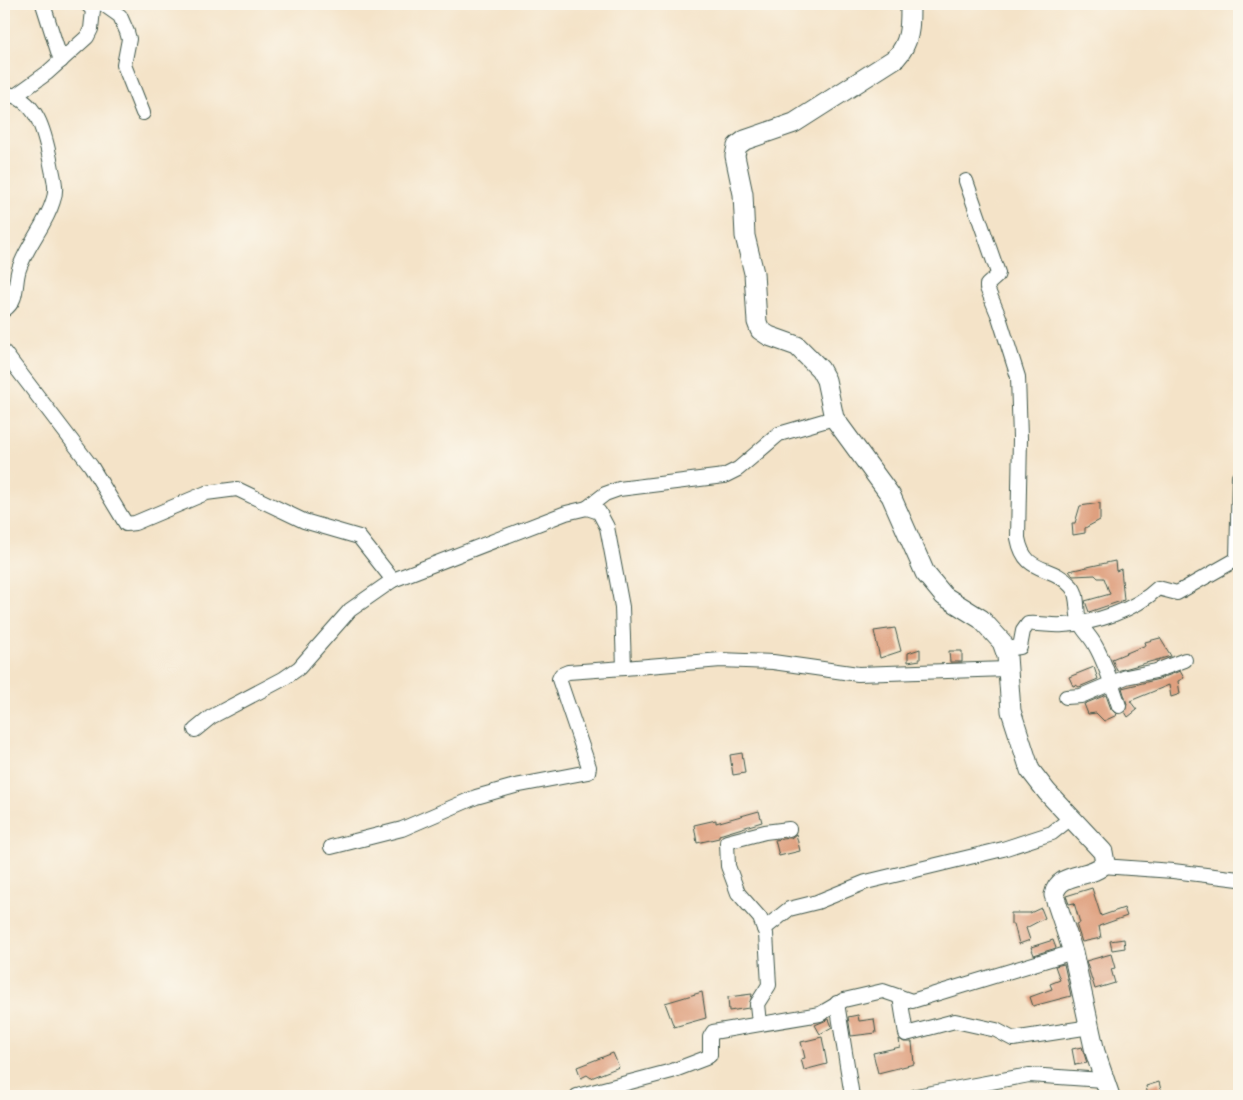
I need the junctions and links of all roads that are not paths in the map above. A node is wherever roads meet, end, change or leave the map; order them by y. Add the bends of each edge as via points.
1 (43, 4) edge
2 (910, 4) edge
3 (96, 5) edge
4 (61, 61) junction
5 (9, 95) edge
6 (144, 113) dead end
7 (966, 181) dead end
8 (4, 310) edge
9 (4, 352) edge
10 (834, 418) junction
11 (1239, 477) edge
12 (587, 508) junction
13 (1238, 558) edge
14 (393, 580) junction
15 (1080, 624) junction
16 (1006, 649) junction
17 (1186, 660) dead end
18 (624, 668) junction
19 (1007, 669) junction
20 (1112, 684) junction
21 (1066, 697) dead end
22 (1118, 706) dead end
23 (195, 730) dead end
24 (1072, 817) junction
25 (789, 830) dead end
26 (330, 847) dead end
27 (1102, 866) junction
28 (1239, 880) edge
29 (764, 929) junction
30 (1073, 952) junction
31 (900, 997) junction
32 (837, 1004) junction
33 (759, 1023) junction
34 (1090, 1027) junction
35 (1106, 1088) edge
36 (577, 1096) edge
37 (852, 1096) edge
38 (916, 1096) edge

1 - 4 street
2 - 10 street via 910,31 906,45 896,58 794,123 745,140 735,150 743,194 744,236 754,273 756,322 764,334 797,346 820,370 826,380
3 - 4 street via 89,33
3 - 6 street via 120,16 124,23 129,39 124,65
4 - 5 street
5 - 8 street via 29,106 40,121 55,194 51,208 19,267 12,303
7 - 15 street via 998,273 986,287 1018,376 1020,550 1028,561 1062,578 1072,587
9 - 14 street via 90,466 126,524 206,492 237,488 304,521 359,537
10 - 12 street via 779,434 738,469 724,476 618,488
10 - 16 street via 891,496 918,559 933,584 944,596 981,619
11 - 13 street
12 - 14 street via 566,513
12 - 18 street via 599,512 607,527 623,613
13 - 15 street via 1177,593 1158,588 1146,599 1118,612
14 - 23 street via 350,610 299,668 211,717
15 - 16 street via 1028,624 1023,630 1020,647
15 - 20 street via 1090,635
16 - 19 street
17 - 20 street
18 - 19 street via 728,660 773,662 858,674
18 - 26 street via 568,672 559,679 588,772 476,797 402,829
19 - 24 street via 1011,711 1027,763 1041,784
20 - 21 street via 1081,696
20 - 22 street
24 - 27 street via 1102,852
24 - 29 street via 1052,833 1002,849 866,882 817,902 789,909
25 - 29 street via 765,832 727,842 728,866 738,893 760,918
27 - 28 street
27 - 30 street via 1093,872 1068,878 1056,889 1054,895
29 - 33 street via 769,985 757,1004
30 - 31 street via 934,996 912,1001
30 - 34 street
31 - 32 street via 883,991
31 - 34 street via 906,1034 955,1022 996,1030 1013,1039
32 - 33 street via 820,1014
32 - 37 street
33 - 36 street via 713,1032 710,1055 693,1064
34 - 35 street
35 - 38 street via 1029,1075

